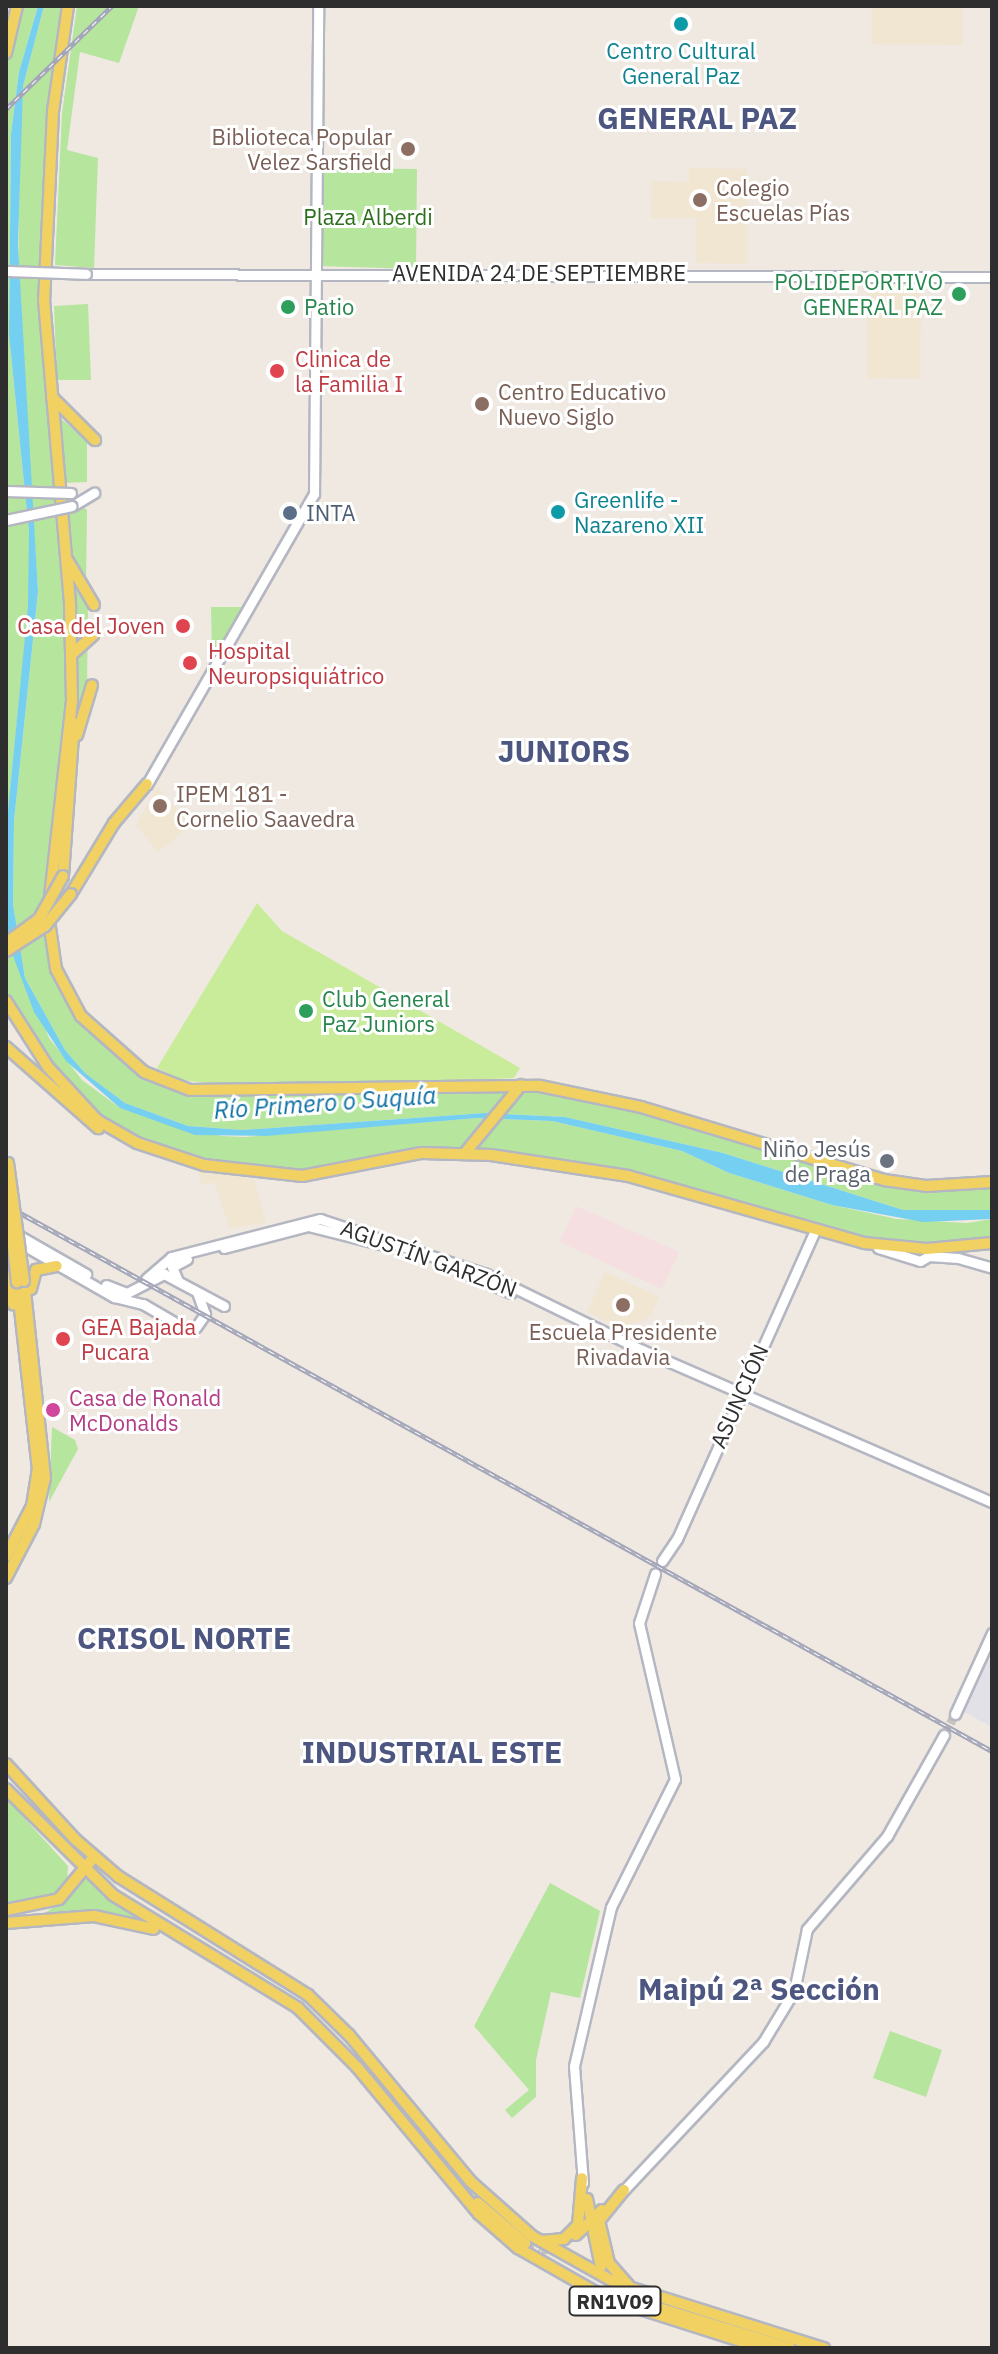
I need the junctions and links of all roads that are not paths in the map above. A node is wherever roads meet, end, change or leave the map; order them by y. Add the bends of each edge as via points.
1 (17, 6) edge
2 (68, 6) edge
3 (318, 6) edge
4 (6, 53) edge
5 (6, 271) edge
6 (316, 272) junction
7 (992, 277) edge
8 (51, 395) junction
9 (95, 440) dead end
10 (6, 491) edge
11 (6, 520) edge
12 (65, 556) junction
13 (94, 605) dead end
14 (93, 635) dead end
15 (71, 655) junction
16 (92, 685) dead end
17 (72, 701) junction
18 (76, 741) junction
19 (147, 784) joint
20 (6, 943) edge
21 (6, 951) edge
22 (6, 1001) edge
23 (6, 1047) edge
24 (518, 1088) junction
25 (137, 1143) junction
26 (466, 1151) junction
27 (7, 1160) edge
28 (992, 1182) edge
29 (6, 1183) edge
30 (815, 1230) junction
31 (8, 1234) edge
32 (864, 1243) junction
33 (992, 1243) edge
34 (927, 1249) junction
35 (6, 1264) edge
36 (57, 1266) junction
37 (992, 1266) edge
38 (145, 1280) junction
39 (178, 1281) junction
40 (21, 1282) junction
41 (197, 1292) junction
42 (143, 1304) junction
43 (224, 1306) dead end
44 (642, 1350) junction
45 (741, 1391) junction
46 (40, 1403) junction
47 (33, 1416) junction
48 (992, 1502) edge
49 (6, 1556) edge
50 (662, 1561) dead end
51 (655, 1574) dead end
52 (6, 1578) edge
53 (992, 1633) edge
54 (955, 1714) tunnel mouth
55 (944, 1735) tunnel mouth
56 (6, 1762) edge
57 (6, 1791) edge
58 (94, 1857) junction
59 (81, 1868) junction
60 (6, 1910) edge
61 (6, 1923) edge
62 (174, 1937) junction
63 (372, 2086) junction
64 (582, 2178) junction
65 (624, 2190) junction
66 (587, 2199) joint
67 (590, 2221) junction
68 (529, 2240) junction
69 (562, 2246) dead end
70 (601, 2267) tunnel mouth
71 (632, 2288) junction
72 (636, 2301) tunnel mouth
73 (763, 2348) edge
74 (790, 2348) edge
75 (824, 2348) edge

1 - 4 main road
2 - 8 main road via 53,112 44,284
3 - 6 main road
5 - 6 main road, AVENIDA 24 DE SEPTIEMBRE, bridge
6 - 7 main road, AVENIDA 24 DE SEPTIEMBRE
6 - 19 main road via 314,494
8 - 9 main road
8 - 12 main road
10 - 11 main road, bridge via 94,493 72,506
12 - 13 main road
12 - 15 main road
14 - 15 main road
15 - 17 main road
16 - 18 main road
17 - 18 main road
17 - 24 main road via 49,900 50,946 75,1007 119,1054 157,1079 201,1092
18 - 20 main road, bridge via 63,876 39,919
19 - 21 main road, bridge via 114,823 45,926
22 - 25 main road via 65,1088 97,1120
23 - 25 main road via 93,1125
24 - 26 main road
24 - 28 main road via 610,1099 896,1182 944,1187
25 - 26 main road via 225,1170 289,1177 334,1173 422,1153
26 - 30 main road via 604,1171
27 - 40 main road, bridge
29 - 40 main road, bridge
30 - 32 main road
30 - 45 main road, ASUNCIÓN
31 - 36 main road
31 - 38 main road via 119,1292
32 - 34 main road
32 - 37 main road via 920,1261 929,1256 958,1258
33 - 34 main road
34 - 37 main road
35 - 47 main road
36 - 42 main road via 114,1297
36 - 46 main road via 40,1267 31,1278
38 - 39 main road via 160,1274
38 - 42 main road
38 - 44 main road, AGUSTÍN GARZÓN via 171,1257 320,1219 486,1274
39 - 41 main road
39 - 44 main road, AGUSTÍN GARZÓN via 172,1269 180,1260 319,1227 442,1264
40 - 46 main road
40 - 47 main road
41 - 42 main road via 205,1314 196,1327 186,1329
41 - 43 main road
44 - 45 main road, AGUSTÍN GARZÓN
45 - 48 main road, AGUSTÍN GARZÓN
45 - 50 main road, ASUNCIÓN via 677,1539
46 - 52 main road via 46,1460 42,1498
47 - 49 main road via 38,1459 34,1496
51 - 64 main road via 639,1623 675,1779 611,1907 574,2066
53 - 54 main road
55 - 65 main road via 887,1836 807,1929 794,1991 763,2042
56 - 58 main road, RN1V09
57 - 59 main road, RN1V09
58 - 59 main road
58 - 68 main road, RN1V09 via 145,1896 308,1995 357,2043 470,2181
59 - 60 main road via 68,1891 54,1902
59 - 62 main road, RN1V09
61 - 62 main road via 94,1916 129,1921
62 - 63 main road, RN1V09 via 282,1996 328,2035
63 - 68 main road via 478,2202
63 - 73 main road, RN1V09 via 484,2218 526,2253 606,2298
64 - 66 main road
64 - 68 main road via 575,2229 551,2243
65 - 67 main road
65 - 71 main road via 601,2217 599,2232 612,2269
66 - 67 main road
67 - 69 main road
67 - 70 main road
68 - 71 main road, RN1V09
71 - 75 main road, RN1V09
72 - 74 main road

